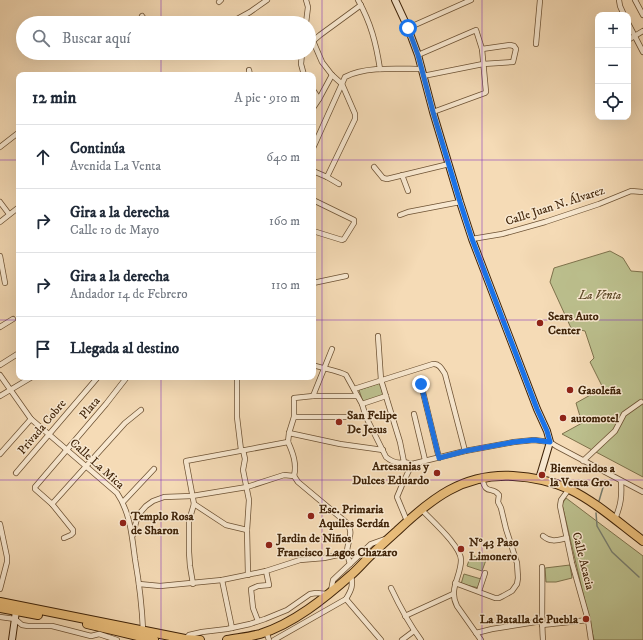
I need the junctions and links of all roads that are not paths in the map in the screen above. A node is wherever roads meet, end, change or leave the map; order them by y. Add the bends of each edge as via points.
1 (267, 0) edge
2 (306, 0) edge
3 (358, 0) edge
4 (395, 0) edge
5 (471, 0) edge
6 (540, 0) edge
7 (619, 0) edge
8 (635, 0) edge
9 (361, 5) junction
10 (623, 12) edge
11 (643, 15) edge
12 (243, 16) edge
13 (307, 16) edge
14 (408, 28) junction
15 (631, 29) edge
16 (643, 31) edge
17 (635, 36) junction
18 (316, 37) edge
19 (631, 38) edge
20 (536, 44) dead end
21 (482, 49) junction
22 (316, 51) edge
23 (643, 52) edge
24 (418, 55) junction
25 (301, 60) edge
26 (483, 64) junction
27 (380, 69) junction
28 (303, 72) edge
29 (422, 72) junction
30 (332, 75) junction
31 (342, 84) junction
32 (316, 94) edge
33 (319, 99) junction
34 (316, 104) edge
35 (433, 112) junction
36 (16, 134) edge
37 (316, 141) edge
38 (0, 148) edge
39 (449, 164) junction
40 (374, 167) dead end
41 (316, 172) edge
42 (402, 176) junction
43 (327, 177) junction
44 (339, 184) dead end
45 (408, 191) dead end
46 (643, 192) edge
47 (316, 201) edge
48 (0, 202) edge
49 (460, 202) junction
50 (16, 210) edge
51 (9, 214) junction
52 (400, 216) dead end
53 (0, 222) edge
54 (316, 232) edge
55 (472, 239) junction
56 (0, 256) edge
57 (346, 276) dead end
58 (316, 282) edge
59 (5, 283) dead end
60 (13, 319) dead end
61 (0, 327) edge
62 (378, 336) dead end
63 (332, 349) dead end
64 (16, 355) edge
65 (0, 365) edge
66 (316, 366) edge
67 (324, 369) junction
68 (0, 376) edge
69 (27, 380) edge
70 (95, 380) edge
71 (125, 380) edge
72 (237, 380) edge
73 (381, 380) junction
74 (421, 384) dead end
75 (354, 389) junction
76 (10, 390) junction
77 (0, 396) edge
78 (313, 396) junction
79 (357, 396) junction
80 (386, 396) junction
81 (641, 402) dead end
82 (362, 404) junction
83 (141, 410) dead end
84 (414, 414) dead end
85 (294, 417) junction
86 (366, 417) junction
87 (31, 419) junction
88 (289, 433) junction
89 (48, 434) junction
90 (288, 442) junction
91 (550, 442) junction
92 (242, 450) junction
93 (383, 450) junction
94 (67, 451) junction
95 (465, 451) junction
96 (0, 454) edge
97 (439, 458) junction
98 (425, 460) junction
99 (583, 461) junction
100 (404, 462) junction
101 (412, 464) junction
102 (86, 466) junction
103 (154, 470) dead end
104 (16, 473) dead end
105 (294, 476) junction
106 (482, 478) junction
107 (539, 479) junction
108 (621, 481) junction
109 (247, 487) junction
110 (569, 489) junction
111 (643, 492) edge
112 (192, 496) junction
113 (123, 502) junction
114 (52, 504) junction
115 (194, 504) junction
116 (421, 509) junction
117 (615, 519) junction
118 (407, 521) junction
119 (0, 524) edge
120 (247, 530) junction
121 (543, 536) dead end
122 (132, 537) junction
123 (391, 537) junction
124 (64, 538) dead end
125 (567, 538) junction
126 (643, 541) edge
127 (347, 553) junction
128 (350, 564) junction
129 (542, 567) dead end
130 (266, 571) junction
131 (485, 573) dead end
132 (352, 574) junction
133 (248, 575) junction
134 (222, 580) junction
135 (455, 583) junction
136 (139, 584) junction
137 (194, 584) junction
138 (391, 588) dead end
139 (0, 589) edge
140 (479, 591) junction
141 (329, 593) junction
142 (453, 594) junction
143 (346, 599) junction
144 (0, 602) edge
145 (0, 608) edge
146 (15, 615) junction
147 (405, 616) junction
148 (0, 617) edge
149 (588, 620) junction
150 (258, 621) junction
151 (542, 623) junction
152 (232, 628) junction
153 (143, 630) junction
154 (414, 630) junction
155 (476, 633) junction
156 (261, 635) edge
157 (125, 636) edge
158 (185, 638) junction
159 (12, 640) edge
160 (117, 640) edge
161 (154, 640) edge
162 (200, 640) edge
163 (227, 640) edge
164 (269, 640) edge
165 (274, 640) edge
166 (381, 640) edge
167 (402, 640) edge
168 (422, 640) edge
169 (481, 640) edge
170 (543, 640) edge
171 (591, 640) edge

1 - 12 street
2 - 13 street
3 - 9 street
4 - 14 main road
5 - 14 street
6 - 20 street
7 - 10 street
8 - 11 street
9 - 18 street
9 - 27 street via 373,35
14 - 24 main road
15 - 17 street
16 - 17 street
17 - 19 street
17 - 23 street
21 - 24 street via 476,30
21 - 26 street
21 - 26 street via 510,45 516,49 514,62
22 - 30 street
24 - 29 main road
25 - 28 street
26 - 29 street
26 - 35 street via 485,93
27 - 29 street
27 - 31 street via 352,73 345,77
29 - 35 main road
30 - 31 street
30 - 33 street
31 - 37 street
31 - 43 street via 355,119
32 - 33 street
33 - 34 street
35 - 39 main road
36 - 38 street
39 - 42 street
39 - 49 main road
40 - 42 street via 383,178
41 - 43 street
42 - 45 street
43 - 44 street
46 - 55 street, Calle Juan N. Álvarez via 631,191 545,222
47 - 54 street via 354,220 344,240
48 - 51 street
49 - 52 street via 408,212
49 - 55 main road
50 - 51 street
51 - 53 street
55 - 91 main road
56 - 59 street
57 - 58 street
60 - 61 street
62 - 73 street
63 - 67 street
64 - 65 street
66 - 67 street
67 - 75 street via 343,373
67 - 78 street
68 - 76 street, Calle La Mica
69 - 76 street
70 - 89 street, Privada Cobre
71 - 94 street, Plata
72 - 92 street via 237,417
73 - 75 street
73 - 80 street
73 - 95 street via 433,364 442,368
74 - 97 street
75 - 79 street
76 - 77 street
76 - 87 street, Calle La Mica
78 - 79 street
78 - 85 street via 294,398
79 - 82 street
80 - 82 street
80 - 100 street
81 - 99 street via 624,414 615,431
82 - 86 street
83 - 102 street via 125,423
84 - 98 street
85 - 86 street
85 - 88 street
86 - 93 street
87 - 89 street, Calle La Mica
87 - 96 street
88 - 90 street
88 - 93 street
89 - 94 street, Calle La Mica
89 - 104 street, Privada Cobre
90 - 92 street
90 - 105 street via 295,462
91 - 95 street via 514,442
91 - 99 street
91 - 107 main road
92 - 109 street
92 - 112 street via 186,461
93 - 100 street via 390,460 399,464
94 - 102 street, Calle La Mica
94 - 114 street, Plata via 35,488
95 - 97 street
97 - 98 street
98 - 101 street
99 - 108 street
100 - 101 street
101 - 118 street via 397,497
102 - 113 street, Calle La Mica via 117,493
102 - 114 street
103 - 113 street
105 - 109 street via 284,475
105 - 127 street via 350,527
106 - 107 highway via 506,475
106 - 116 highway via 456,486
106 - 140 street via 484,487 497,492 499,496 498,502 518,568 518,578 515,588 499,598
107 - 110 highway
108 - 111 street
108 - 117 street via 622,497
109 - 112 street
109 - 120 street
110 - 117 highway
110 - 125 street, Calle Acacia via 560,500
112 - 115 street
112 - 122 street via 164,497 153,501 139,514
113 - 122 street, Calle La Mica
114 - 124 street via 73,530 73,533
115 - 120 street via 226,525
115 - 137 street via 189,521 190,566
116 - 118 highway
116 - 135 street via 460,552 461,560
117 - 126 highway
118 - 123 highway
119 - 139 street via 7,562
120 - 133 street
121 - 125 street via 553,541
122 - 136 street, Calle La Mica
123 - 128 street via 371,544
123 - 132 highway
125 - 149 street, Calle Acacia
127 - 128 street
127 - 130 street via 300,560
128 - 141 street via 333,580
129 - 151 street
130 - 133 street
130 - 150 street via 269,585 252,589 253,608
131 - 140 street
132 - 141 highway
132 - 143 street via 352,590
133 - 134 street
134 - 137 street
134 - 152 street
135 - 140 street
135 - 142 street
136 - 137 street
136 - 153 street, Calle La Mica
138 - 147 street
141 - 150 street via 310,594 287,610
141 - 156 highway via 304,612
142 - 147 street
142 - 155 street via 457,606
143 - 165 street
143 - 166 street
144 - 153 highway
145 - 146 highway
146 - 148 street
146 - 157 highway via 52,617
146 - 159 main road
146 - 160 street via 22,625 52,626 91,636 99,634
147 - 154 street
149 - 151 street
149 - 171 street, Calle Acacia
150 - 152 street
151 - 155 street
151 - 170 street
152 - 158 street via 202,632
153 - 158 highway
154 - 167 street
154 - 168 street
155 - 169 street
156 - 163 highway
156 - 164 street
157 - 161 highway
158 - 162 highway

